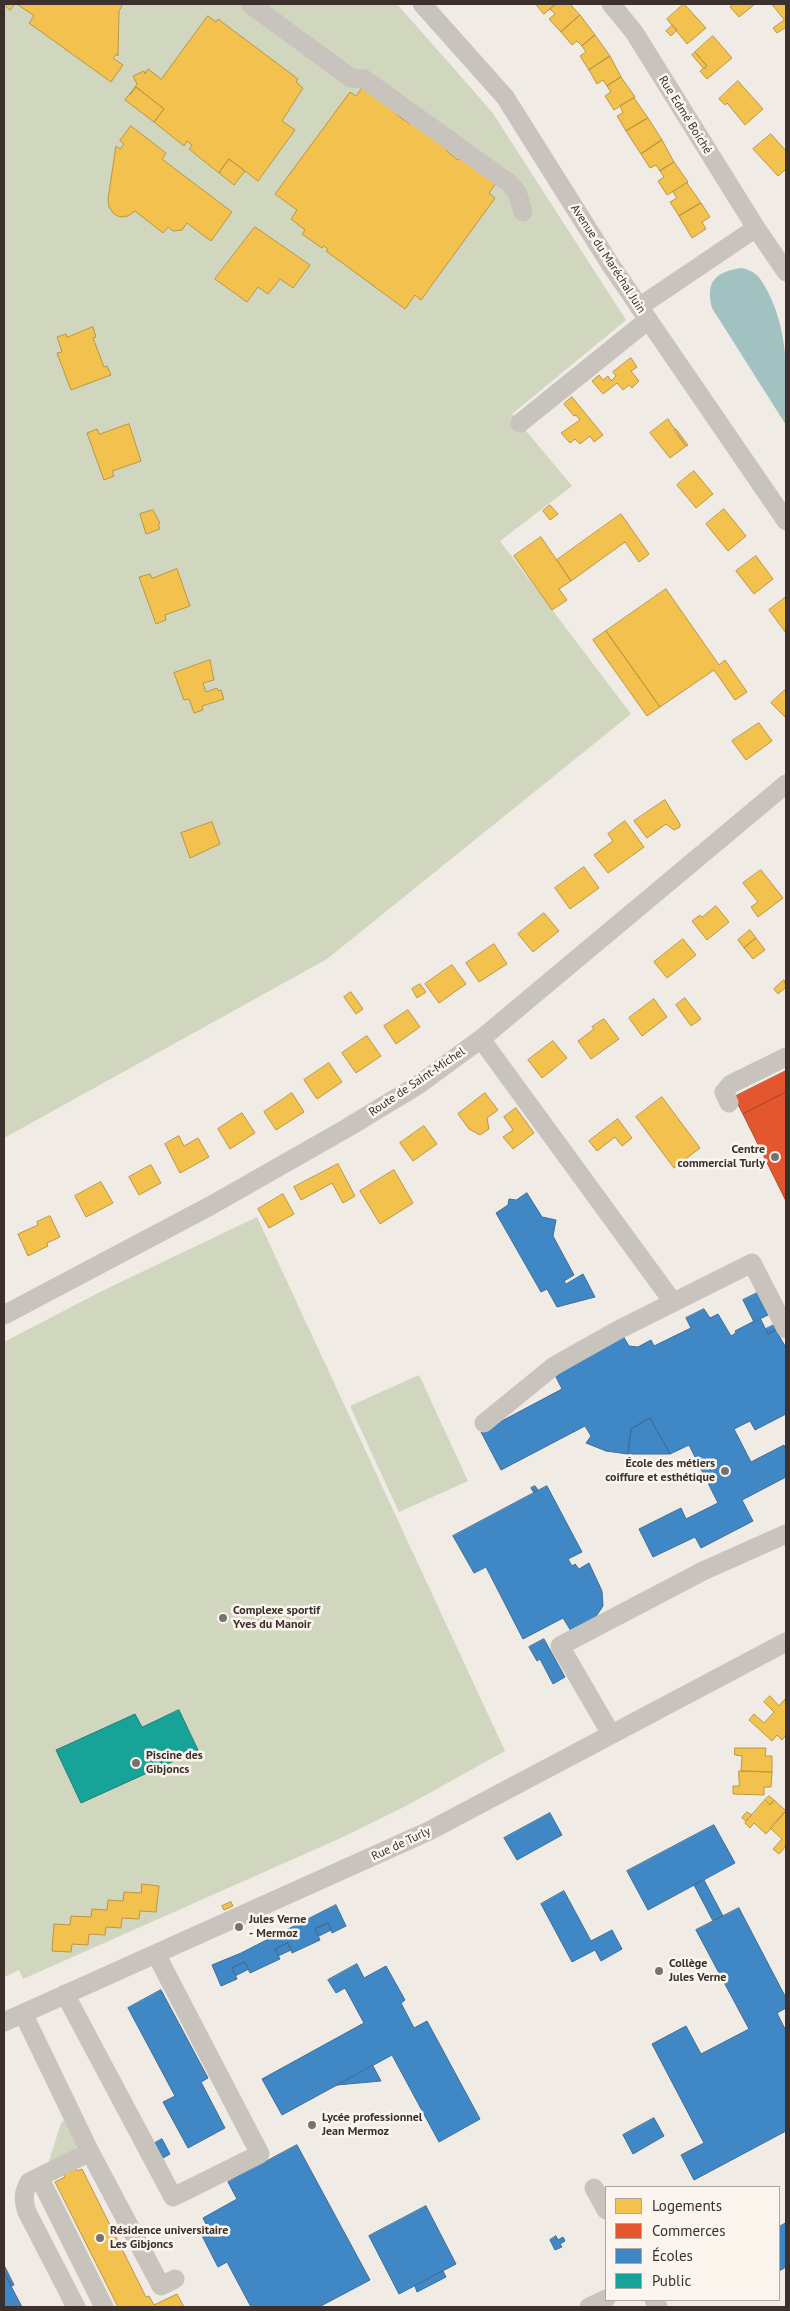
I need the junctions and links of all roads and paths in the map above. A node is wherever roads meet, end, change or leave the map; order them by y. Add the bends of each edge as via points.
1 (250, 4) edge
2 (422, 4) edge
3 (611, 4) edge
4 (523, 212) dead end
5 (756, 228) junction
6 (786, 272) edge
7 (644, 313) junction
8 (520, 423) dead end
9 (786, 521) edge
10 (786, 784) edge
11 (481, 1039) junction
12 (786, 1057) edge
13 (729, 1103) dead end
14 (673, 1302) junction
15 (4, 1315) edge
16 (786, 1329) edge
17 (484, 1423) dead end
18 (786, 1534) edge
19 (786, 1642) edge
20 (611, 1734) junction
21 (156, 1954) junction
22 (65, 1994) junction
23 (23, 2013) junction
24 (4, 2022) edge
25 (90, 2152) junction
26 (39, 2177) junction
27 (594, 2188) dead end
28 (605, 2208) edge
29 (175, 2279) dead end
30 (605, 2299) edge
31 (76, 2307) edge
32 (104, 2307) edge
33 (589, 2307) edge

1 - 4 street via 351,78 364,80 509,183 517,192
2 - 7 street, Avenue du Maréchal Juin via 505,97
3 - 5 street, Rue Edmé Boiché via 634,32
5 - 6 street, Rue Edmé Boiché
5 - 7 street
7 - 8 street
7 - 9 street, Avenue du Maréchal Juin
10 - 11 street, Route de Saint-Michel
11 - 14 street
11 - 15 street, Route de Saint-Michel via 418,1085 347,1128 210,1206
12 - 13 street via 731,1084 724,1092
14 - 16 street via 752,1263
14 - 17 street via 554,1366
18 - 20 street via 703,1570 560,1646
19 - 20 street, Rue de Turly
20 - 21 street, Rue de Turly via 429,1831
21 - 22 street, Rue de Turly
21 - 22 street via 260,2154 173,2197
22 - 23 street, Rue de Turly
23 - 24 street, Rue de Turly
23 - 25 street
25 - 26 street
25 - 29 street via 161,2286
26 - 31 street via 25,2189 23,2200
26 - 32 street
27 - 28 street
30 - 33 street

